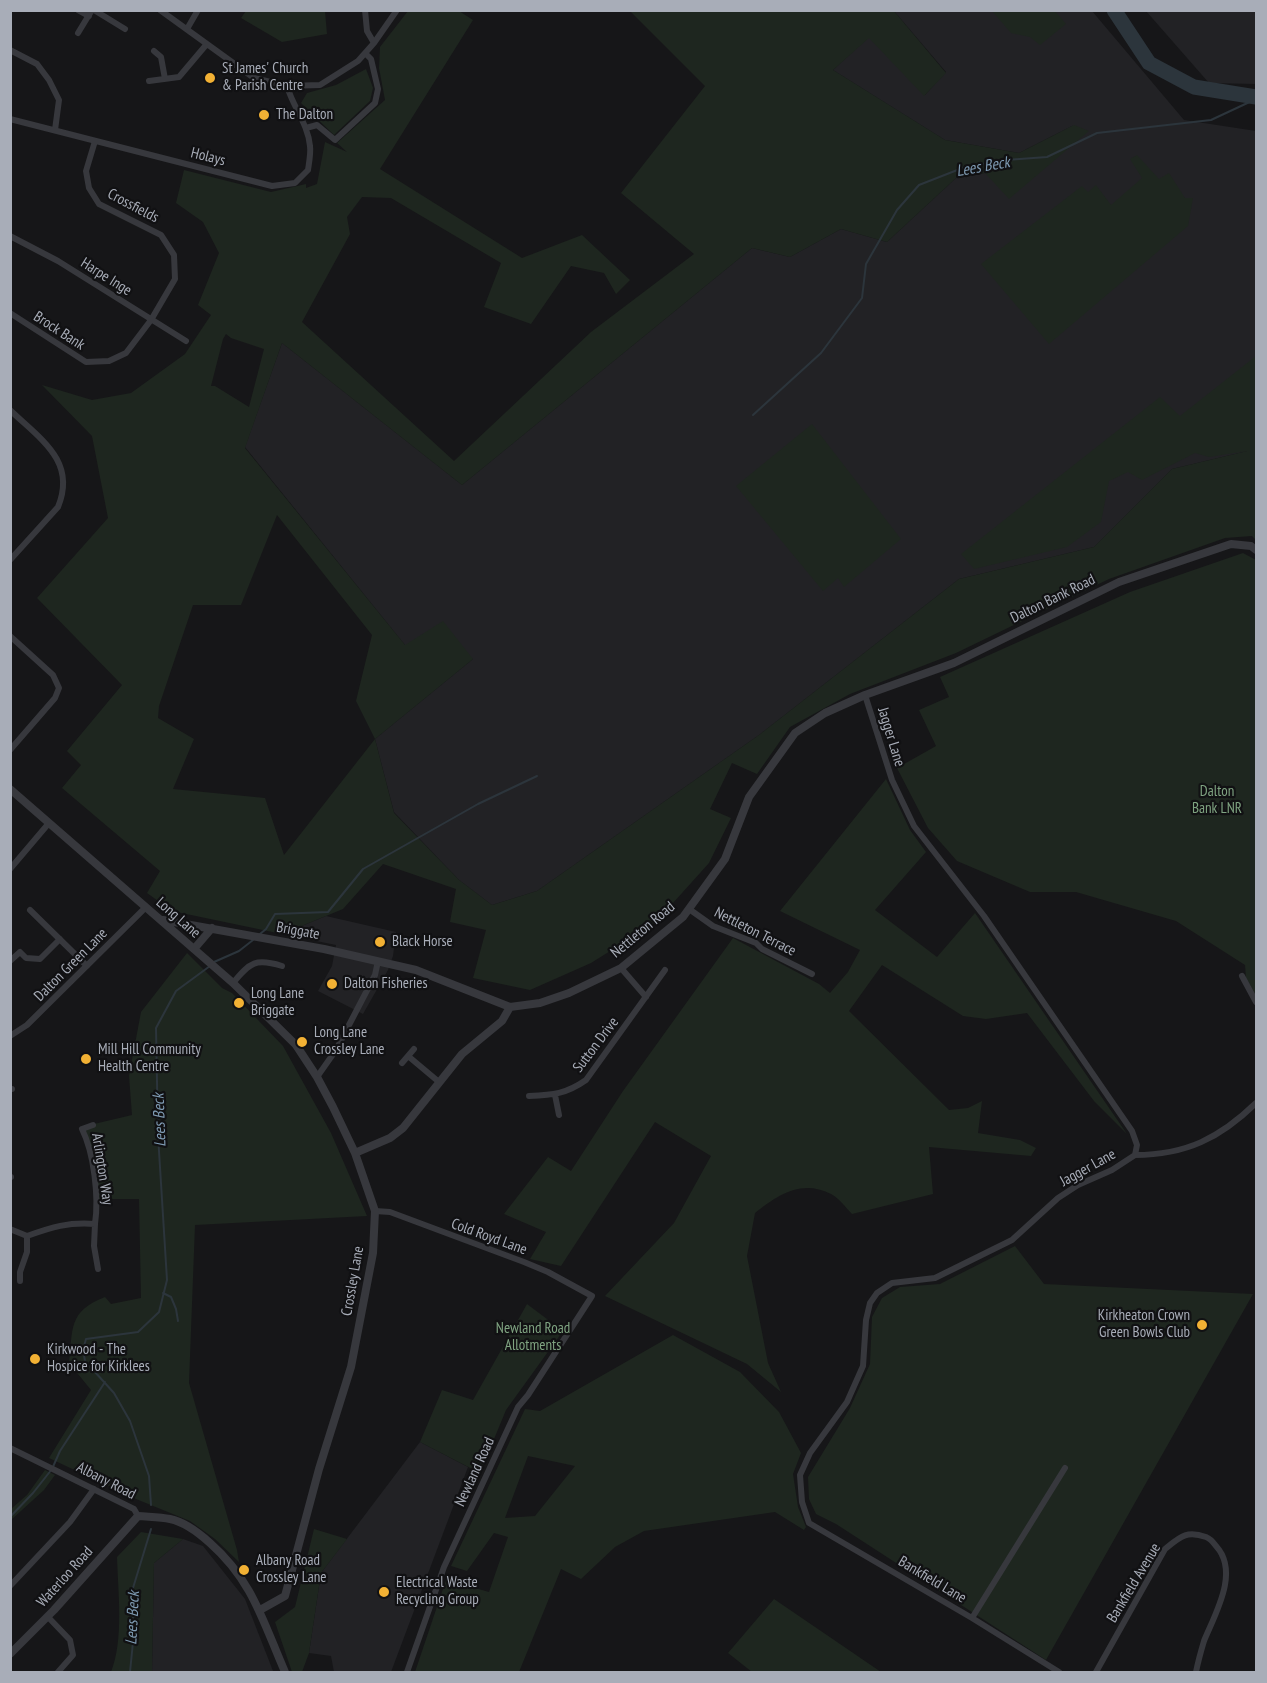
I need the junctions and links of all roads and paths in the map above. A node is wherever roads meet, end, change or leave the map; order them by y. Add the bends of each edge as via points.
1 (78, 10) edge
2 (160, 10) edge
3 (198, 10) edge
4 (365, 10) edge
5 (397, 10) edge
6 (92, 12) edge
7 (125, 29) dead end
8 (187, 29) junction
9 (78, 33) dead end
10 (374, 43) junction
11 (206, 45) junction
12 (10, 50) edge
13 (154, 51) dead end
14 (365, 53) junction
15 (165, 79) junction
16 (149, 81) dead end
17 (287, 86) junction
18 (10, 119) edge
19 (306, 128) junction
20 (55, 129) junction
21 (94, 141) junction
22 (10, 236) edge
23 (10, 313) edge
24 (151, 320) junction
25 (186, 341) dead end
26 (10, 410) edge
27 (1257, 549) edge
28 (10, 560) edge
29 (10, 636) edge
30 (866, 695) junction
31 (10, 750) edge
32 (10, 789) edge
33 (49, 823) junction
34 (10, 869) edge
35 (146, 907) junction
36 (689, 909) junction
37 (30, 910) dead end
38 (163, 920) junction
39 (212, 928) junction
40 (60, 939) junction
41 (194, 949) junction
42 (378, 960) junction
43 (10, 961) edge
44 (87, 966) junction
45 (282, 966) dead end
46 (621, 968) junction
47 (665, 970) dead end
48 (812, 974) dead end
49 (1242, 976) dead end
50 (233, 983) junction
51 (646, 997) junction
52 (1257, 1002) edge
53 (510, 1007) junction
54 (10, 1036) edge
55 (414, 1049) dead end
56 (408, 1056) junction
57 (402, 1063) dead end
58 (317, 1077) junction
59 (440, 1082) junction
60 (555, 1095) junction
61 (529, 1096) dead end
62 (1257, 1103) edge
63 (559, 1115) dead end
64 (93, 1125) dead end
65 (355, 1154) junction
66 (1135, 1155) junction
67 (375, 1211) junction
68 (95, 1224) junction
69 (10, 1228) edge
70 (27, 1236) junction
71 (98, 1269) dead end
72 (20, 1281) dead end
73 (592, 1296) joint
74 (10, 1448) edge
75 (1065, 1468) dead end
76 (94, 1489) junction
77 (802, 1502) joint
78 (138, 1516) junction
79 (10, 1586) edge
80 (260, 1610) junction
81 (48, 1617) junction
82 (972, 1618) junction
83 (10, 1654) edge
84 (58, 1672) edge
85 (285, 1672) edge
86 (407, 1672) edge
87 (1059, 1672) edge
88 (1096, 1672) edge
89 (1196, 1672) edge

1 - 6 street
2 - 8 street
3 - 8 street
4 - 10 street via 367,31
5 - 10 street
6 - 7 street
6 - 9 street
8 - 11 street
10 - 14 street
11 - 15 street via 179,77
11 - 17 street via 254,78
12 - 20 street via 37,64 49,80 59,100
13 - 15 street via 161,57
14 - 17 street via 320,85
14 - 19 street via 371,59 378,88 375,103 335,140 317,125
15 - 16 street
17 - 19 street, Holays
18 - 20 street, Holays
19 - 21 street, Holays via 311,147 309,170 295,183 272,186
20 - 21 street, Holays
21 - 24 street, Crossfields via 86,171 89,188 99,204 161,235 174,255 175,279
22 - 24 street, Harpe Inge via 58,261
23 - 24 street, Brock Bank via 86,362 109,361 126,352
24 - 25 street, Harpe Inge
26 - 28 street via 56,454 63,469 64,485 58,507
27 - 30 street, Dalton Bank Road via 1231,544 1119,582 954,663
29 - 31 street via 54,675 59,688 55,698
30 - 36 street, Nettleton Road via 825,713 795,733 748,797 725,859
30 - 66 street, Jagger Lane via 892,780 914,826 984,916 1132,1131 1137,1145
32 - 33 street, Long Lane
33 - 34 street
33 - 35 street, Long Lane
35 - 38 street, Long Lane
35 - 44 street, Dalton Green Lane
36 - 46 street, Nettleton Road
36 - 48 street, Nettleton Terrace via 713,926 756,943
37 - 40 street
38 - 39 street, Briggate
38 - 41 street, Long Lane
39 - 41 street
39 - 42 street, Briggate
40 - 43 street via 40,959 26,958 20,952
40 - 44 street
41 - 50 street, Long Lane
42 - 53 street, Nettleton Road via 416,970
42 - 58 street via 375,975 336,1050
44 - 54 street, Dalton Green Lane via 27,1026
45 - 50 street via 256,962
46 - 51 street
46 - 53 street, Nettleton Road via 569,993 540,1003
47 - 51 street, Sutton Drive
49 - 52 street
50 - 58 street, Long Lane via 296,1045
51 - 60 street, Sutton Drive via 586,1080
53 - 59 street via 502,1021 462,1054
55 - 56 street
56 - 57 street
56 - 59 street
58 - 65 street, Crossley Lane
59 - 65 street via 403,1128
60 - 61 street, Sutton Drive
60 - 63 street
62 - 66 street via 1202,1143 1156,1155
64 - 68 street, Arlington Way via 82,1129 98,1206
65 - 67 street, Crossley Lane
66 - 77 street, Jagger Lane via 1058,1198 1012,1239 934,1278 892,1283 877,1293 866,1320 863,1366 847,1402 810,1453 800,1475
67 - 73 street, Cold Royd Lane via 390,1212 524,1262
67 - 80 street, Crossley Lane via 373,1252 351,1367 285,1596
68 - 70 street, Arlington Way via 58,1225
68 - 71 street, Arlington Way
69 - 70 street
70 - 72 street
73 - 86 street, Newland Road via 518,1407 444,1567
74 - 76 street, Albany Road
75 - 82 street
76 - 78 street, Albany Road via 134,1509
76 - 79 street via 70,1522
77 - 82 street, Bankfield Lane via 810,1523
78 - 80 street, Albany Road via 172,1520 197,1531 236,1570
78 - 81 street, Waterloo Road
80 - 85 street, Albany Road
81 - 83 street, Waterloo Road
81 - 84 street via 70,1640 73,1655
82 - 87 street, Bankfield Lane
88 - 89 street, Bankfield Avenue via 1165,1549 1193,1533 1210,1538 1223,1553 1226,1568 1225,1587

